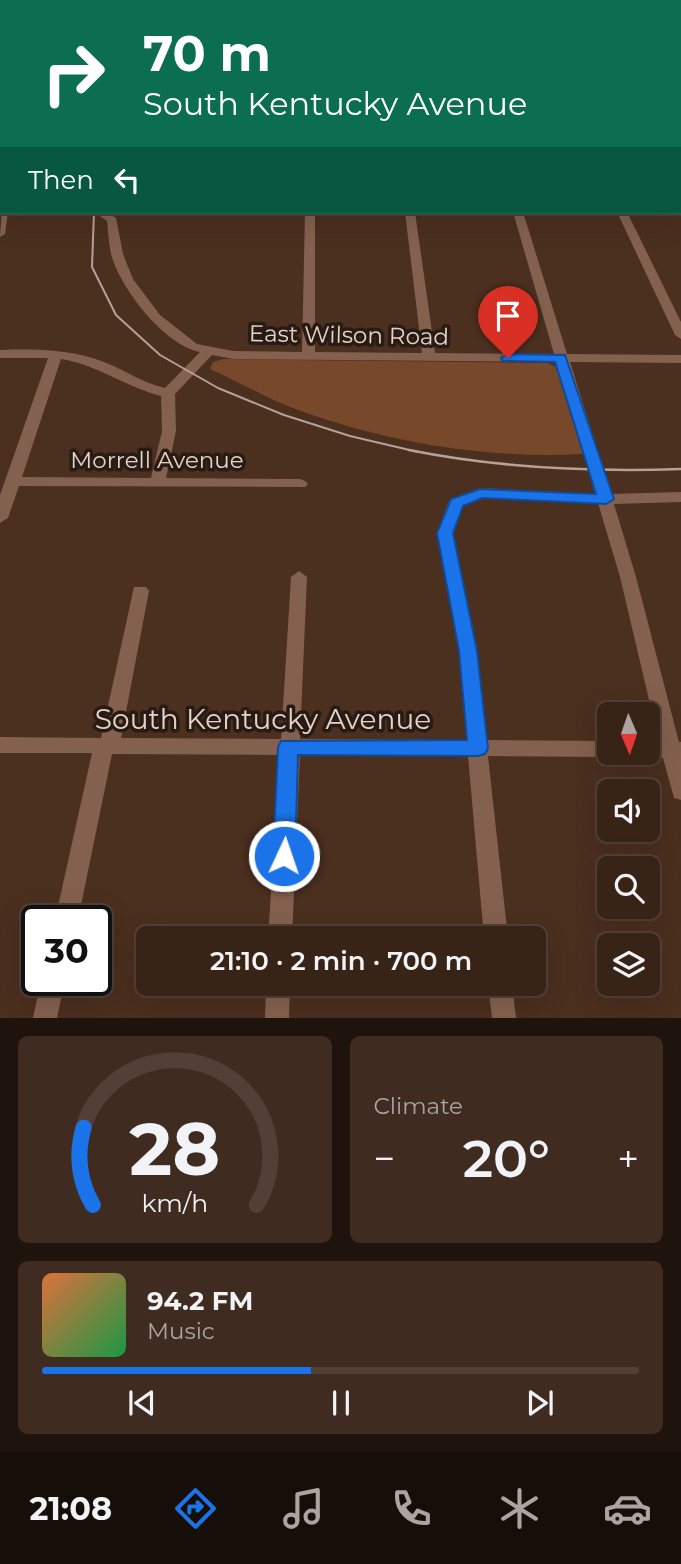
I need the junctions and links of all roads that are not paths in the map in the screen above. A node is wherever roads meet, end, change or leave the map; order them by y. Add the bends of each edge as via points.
1 (2, 214) edge
2 (102, 214) edge
3 (310, 214) edge
4 (410, 214) edge
5 (519, 214) edge
6 (623, 214) edge
7 (0, 234) edge
8 (681, 335) edge
9 (207, 352) junction
10 (0, 354) edge
11 (56, 355) junction
12 (308, 356) junction
13 (429, 357) junction
14 (560, 358) junction
15 (681, 359) edge
16 (168, 393) junction
17 (169, 431) joint
18 (14, 481) junction
19 (157, 483) junction
20 (300, 484) dead end
21 (681, 497) edge
22 (606, 499) junction
23 (0, 518) edge
24 (299, 577) dead end
25 (140, 591) dead end
26 (0, 745) edge
27 (107, 746) junction
28 (288, 747) junction
29 (478, 748) junction
30 (597, 749) edge
31 (676, 750) edge
32 (681, 792) edge
33 (70, 905) edge
34 (281, 926) edge
35 (495, 926) edge
36 (50, 996) edge
37 (278, 996) edge
38 (501, 996) edge
39 (45, 1018) edge
40 (277, 1018) edge
41 (504, 1018) edge

1 - 7 street
2 - 9 street, East Wilson Road via 113,220 117,254 137,297 181,340
3 - 12 street
4 - 13 street
5 - 14 street
6 - 8 street
9 - 12 street, East Wilson Road
9 - 16 street
10 - 11 street
11 - 16 street via 99,364 146,388
11 - 18 street
12 - 13 street, East Wilson Road
13 - 14 street, East Wilson Road
14 - 15 street, East Wilson Road
14 - 22 street
16 - 17 street
17 - 19 street
18 - 19 street, Morrell Avenue
18 - 23 street
19 - 20 street, Morrell Avenue
21 - 22 street
22 - 29 street via 471,495 456,503 445,533 468,651
22 - 31 street
24 - 28 street
25 - 27 street
26 - 27 street, South Kentucky Avenue
27 - 28 street, South Kentucky Avenue
27 - 33 street
28 - 29 street, South Kentucky Avenue
28 - 34 street
29 - 30 street, South Kentucky Avenue
29 - 35 street
31 - 32 street
36 - 39 street
37 - 40 street
38 - 41 street

